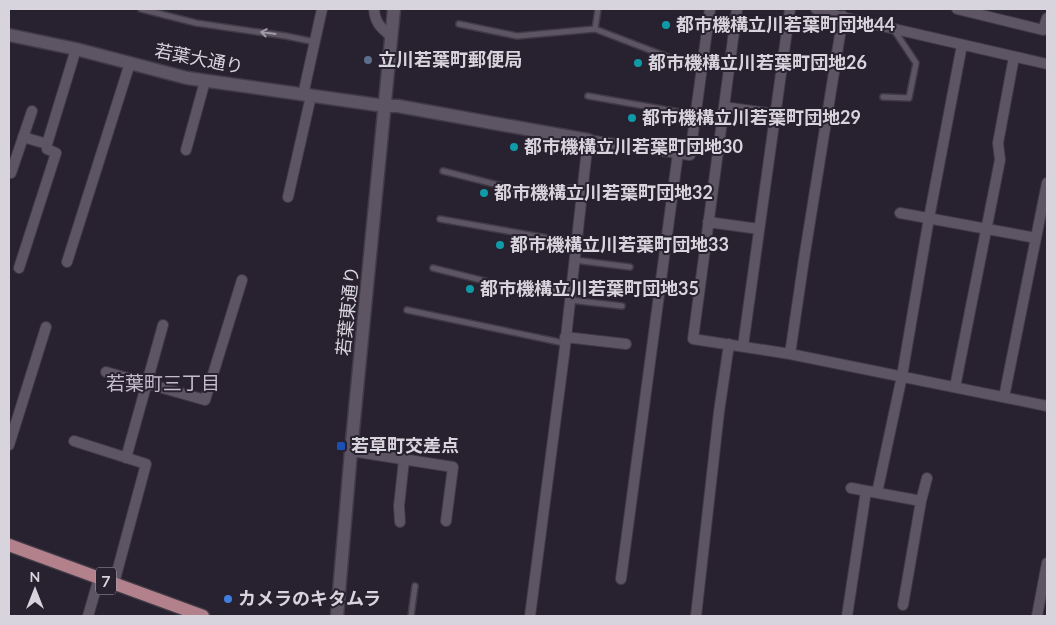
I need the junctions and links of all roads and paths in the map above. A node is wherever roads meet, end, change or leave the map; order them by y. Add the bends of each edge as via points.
1 (141, 9) edge
2 (322, 9) edge
3 (374, 9) edge
4 (394, 9) edge
5 (598, 9) edge
6 (710, 9) edge
7 (737, 9) edge
8 (790, 9) edge
9 (816, 9) edge
10 (957, 9) edge
11 (984, 12) edge
12 (843, 16) junction
13 (1047, 18) edge
14 (460, 24) dead end
15 (893, 28) junction
16 (596, 29) junction
17 (9, 35) edge
18 (391, 36) junction
19 (316, 43) junction
20 (962, 45) junction
21 (76, 50) junction
22 (1014, 57) junction
23 (130, 63) junction
24 (1047, 64) edge
25 (702, 70) junction
26 (205, 80) junction
27 (307, 95) junction
28 (588, 96) dead end
29 (883, 97) dead end
30 (385, 106) junction
31 (724, 107) junction
32 (32, 112) dead end
33 (775, 114) junction
34 (697, 115) junction
35 (23, 137) junction
36 (588, 140) junction
37 (47, 144) junction
38 (186, 150) dead end
39 (678, 153) junction
40 (443, 171) dead end
41 (11, 174) dead end
42 (1047, 183) edge
43 (583, 188) junction
44 (288, 196) dead end
45 (900, 213) dead end
46 (929, 218) junction
47 (440, 219) dead end
48 (708, 222) junction
49 (759, 229) junction
50 (986, 229) junction
51 (1036, 238) junction
52 (576, 243) junction
53 (574, 260) junction
54 (67, 262) dead end
55 (630, 267) dead end
56 (19, 268) dead end
57 (433, 268) dead end
58 (242, 280) dead end
59 (570, 296) junction
60 (622, 306) dead end
61 (408, 310) dead end
62 (163, 325) dead end
63 (46, 328) dead end
64 (565, 340) junction
65 (626, 344) dead end
66 (729, 344) junction
67 (743, 346) junction
68 (790, 354) junction
69 (106, 372) dead end
70 (902, 376) junction
71 (147, 385) junction
72 (955, 387) junction
73 (1004, 397) junction
74 (1047, 406) edge
75 (74, 441) dead end
76 (9, 445) edge
77 (351, 451) junction
78 (126, 458) junction
79 (404, 460) junction
80 (927, 478) dead end
81 (851, 488) dead end
82 (872, 492) junction
83 (921, 501) junction
84 (446, 521) dead end
85 (400, 522) dead end
86 (9, 545) edge
87 (1047, 563) edge
88 (99, 578) junction
89 (621, 579) dead end
90 (114, 583) junction
91 (415, 586) dead end
92 (903, 605) dead end
93 (184, 613) edge
94 (88, 616) edge
95 (203, 616) edge
96 (337, 616) edge
97 (410, 616) edge
98 (530, 616) edge
99 (696, 616) edge
100 (847, 616) edge
101 (1037, 616) edge

19 -> 1 lane via 196,23
2 - 19 street
3 - 18 street via 374,19
4 - 18 street, 若葉東通り
5 - 16 lane
6 - 25 street
7 - 31 street
8 - 33 street
9 - 12 street
10 - 11 street
11 - 13 street via 1043,30
12 - 15 street
12 - 68 street
14 - 16 lane via 517,36
15 - 20 street
15 - 29 lane via 916,63 909,98
16 - 25 lane
17 - 21 street, 若葉大通り
18 - 30 street, 若葉東通り
19 - 27 street
20 - 22 street
20 - 46 street
21 - 23 street, 若葉大通り
21 - 37 street
22 - 24 street
22 - 50 street via 998,143 1000,160
23 - 26 street, 若葉大通り
23 - 54 street
25 - 34 street
26 - 27 street, 若葉大通り
26 - 38 street
27 - 30 street, 若葉大通り
27 - 44 street
28 - 34 lane
30 - 36 street, 若葉大通り
30 - 77 street, 若葉東通り
31 - 33 street
31 - 48 street
32 - 35 street
33 - 49 street
34 - 39 street via 690,155
35 - 37 street
35 - 41 street
36 - 39 street
36 - 43 street
37 - 56 street via 47,150 56,153
39 - 89 street
40 - 43 lane via 518,190
42 - 51 street
43 - 52 street
45 - 46 street
46 - 50 street
46 - 70 street
47 - 52 lane
48 - 49 street
48 - 66 street via 693,339
49 - 67 street
50 - 51 street
50 - 72 street
51 - 73 street
52 - 53 street
53 - 55 lane
53 - 59 street
57 - 59 lane via 513,288
58 - 71 street via 205,400
59 - 60 lane
59 - 64 street
61 - 64 lane
62 - 71 street
63 - 76 street
64 - 65 street
64 - 98 street
66 - 67 street
66 - 99 street
67 - 68 street
68 - 70 street
69 - 71 street
70 - 72 street
70 - 82 street
71 - 78 street
72 - 73 street
73 - 74 street
75 - 78 street
77 - 79 street
77 - 96 street, 若葉東通り
78 - 90 street via 146,464
79 - 84 street via 452,467
79 - 85 street
80 - 83 street
81 - 82 street
82 - 83 street
82 - 100 street
83 - 92 street
86 - 88 main road, 7
87 - 101 street
88 - 90 main road, 7
88 - 94 street
90 - 93 main road, 7
91 - 97 lane
93 - 95 main road, 7

